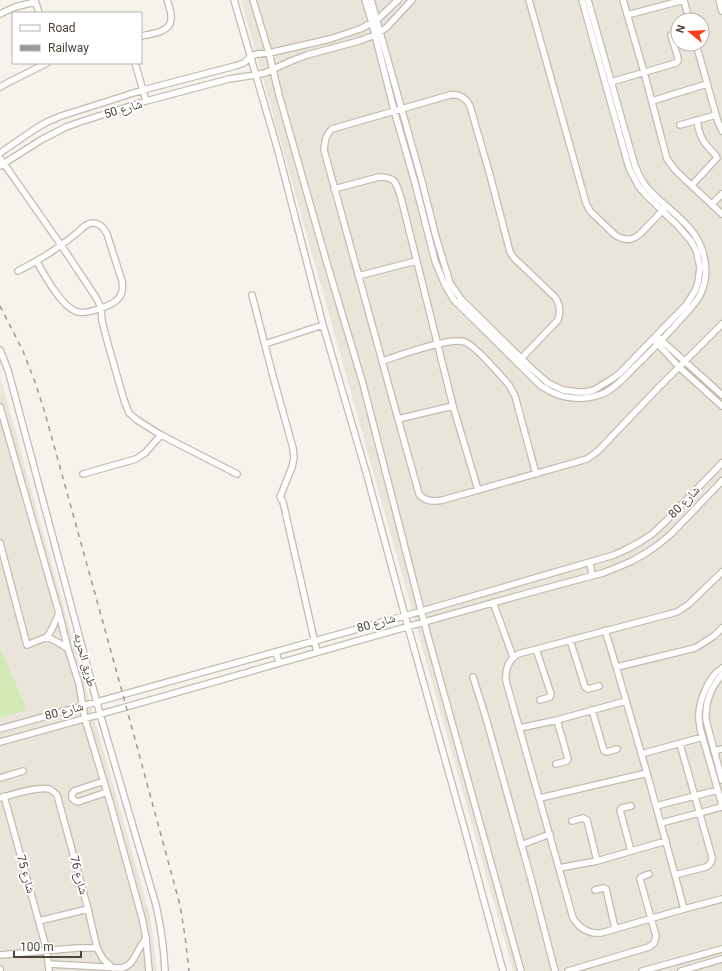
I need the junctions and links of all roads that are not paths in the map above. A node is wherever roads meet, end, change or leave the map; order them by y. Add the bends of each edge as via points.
1 (168, 0) edge
2 (234, 0) edge
3 (253, 0) edge
4 (365, 0) edge
5 (371, 0) edge
6 (398, 0) edge
7 (412, 0) edge
8 (529, 0) edge
9 (582, 0) edge
10 (588, 0) edge
11 (623, 0) edge
12 (684, 0) edge
13 (719, 0) edge
14 (35, 1) edge
15 (722, 10) edge
16 (39, 12) edge
17 (687, 12) edge
18 (0, 14) edge
19 (627, 15) junction
20 (375, 21) junction
21 (381, 32) junction
22 (375, 35) junction
23 (142, 36) edge
24 (676, 52) edge
25 (698, 52) edge
26 (269, 53) junction
27 (251, 56) junction
28 (45, 64) edge
29 (135, 64) edge
30 (273, 69) junction
31 (644, 72) junction
32 (255, 75) junction
33 (611, 82) junction
34 (707, 84) junction
35 (0, 87) edge
36 (143, 90) junction
37 (652, 101) junction
38 (146, 102) junction
39 (401, 108) junction
40 (394, 110) junction
41 (716, 115) junction
42 (697, 120) junction
43 (680, 125) dead end
44 (722, 131) edge
45 (0, 153) edge
46 (0, 158) edge
47 (2, 165) edge
48 (692, 185) junction
49 (334, 189) junction
50 (722, 194) edge
51 (712, 204) junction
52 (665, 209) junction
53 (722, 214) edge
54 (61, 245) junction
55 (416, 261) junction
56 (36, 262) junction
57 (18, 271) dead end
58 (358, 276) junction
59 (252, 296) dead end
60 (101, 308) junction
61 (722, 324) edge
62 (323, 326) junction
63 (655, 337) junction
64 (660, 342) junction
65 (265, 344) junction
66 (438, 344) junction
67 (0, 350) edge
68 (382, 361) junction
69 (519, 361) junction
70 (685, 362) junction
71 (679, 367) junction
72 (722, 395) edge
73 (452, 406) junction
74 (722, 406) edge
75 (0, 407) edge
76 (398, 419) junction
77 (161, 435) junction
78 (722, 462) edge
79 (83, 474) dead end
80 (237, 474) dead end
81 (536, 474) junction
82 (722, 481) edge
83 (478, 490) junction
84 (0, 547) edge
85 (590, 563) junction
86 (722, 572) edge
87 (592, 575) junction
88 (493, 602) junction
89 (422, 611) junction
90 (59, 613) junction
91 (405, 615) junction
92 (424, 622) junction
93 (408, 626) junction
94 (722, 628) edge
95 (605, 630) junction
96 (47, 637) junction
97 (570, 640) junction
98 (314, 641) junction
99 (536, 649) junction
100 (68, 650) junction
101 (276, 652) junction
102 (316, 652) junction
103 (513, 657) junction
104 (279, 663) junction
105 (617, 667) junction
106 (722, 668) edge
107 (722, 675) edge
108 (473, 677) dead end
109 (599, 686) dead end
110 (540, 700) dead end
111 (626, 700) junction
112 (97, 702) junction
113 (83, 706) junction
114 (592, 710) junction
115 (100, 714) junction
116 (85, 718) junction
117 (557, 720) junction
118 (520, 728) junction
119 (0, 729) edge
120 (703, 738) junction
121 (0, 742) edge
122 (680, 744) junction
123 (617, 749) dead end
124 (722, 749) edge
125 (714, 751) junction
126 (641, 754) junction
127 (556, 764) dead end
128 (23, 771) dead end
129 (647, 773) junction
130 (0, 778) edge
131 (722, 780) edge
132 (104, 781) junction
133 (95, 784) junction
134 (718, 790) junction
135 (107, 792) junction
136 (98, 795) junction
137 (694, 796) junction
138 (1, 797) edge
139 (540, 798) junction
140 (631, 806) dead end
141 (656, 806) junction
142 (722, 806) edge
143 (699, 813) junction
144 (572, 821) dead end
145 (661, 823) junction
146 (550, 834) junction
147 (666, 841) junction
148 (521, 845) junction
149 (631, 851) junction
150 (597, 861) junction
151 (559, 868) junction
152 (649, 874) dead end
153 (675, 875) junction
154 (595, 890) dead end
155 (722, 899) edge
156 (684, 908) junction
157 (88, 909) junction
158 (651, 918) junction
159 (39, 921) junction
160 (615, 928) junction
161 (146, 938) junction
162 (97, 948) junction
163 (722, 949) edge
164 (47, 951) junction
165 (0, 955) edge
166 (722, 959) edge
167 (49, 964) junction
168 (79, 968) edge
169 (113, 968) junction
170 (49, 971) edge
171 (149, 971) edge
172 (165, 971) edge
173 (503, 971) edge
174 (521, 971) edge
175 (555, 971) edge
176 (568, 971) edge
177 (642, 971) edge
178 (681, 971) edge

1 - 23 street via 170,25 158,32
2 - 27 street
3 - 26 street
4 - 20 street
5 - 20 street
6 - 20 street
7 - 21 street, شارع 50
8 - 52 street via 590,211 620,238 631,240
9 - 52 street via 629,168 639,186
10 - 33 street
11 - 19 street
12 - 17 street
12 - 19 street
13 - 15 street
14 - 16 street
14 - 18 street
19 - 31 street
20 - 21 street
20 - 22 street
20 - 26 street via 360,29
21 - 22 street, شارع 50
21 - 39 street
22 - 30 street, شارع 50 via 307,55
22 - 40 street
24 - 31 street via 678,58 675,64
25 - 34 street
26 - 27 street
26 - 30 street
27 - 32 street
27 - 36 street, شارع 50 via 236,66
28 - 35 street
29 - 36 street
30 - 32 street, شارع 50
30 - 89 street via 363,384
31 - 33 street
31 - 37 street
32 - 38 street, شارع 50 via 229,79
32 - 62 street via 278,150
33 - 52 street via 637,171
34 - 37 street
34 - 41 street
36 - 38 street
36 - 45 street, شارع 50 via 47,122
37 - 48 street via 667,159
38 - 47 street, شارع 50 via 66,127
39 - 40 street
39 - 69 street via 450,283 461,299
39 - 69 street via 455,94 464,98 470,106 510,252 555,296 560,308 558,320
40 - 49 street via 328,132 324,150
40 - 69 street via 435,262 445,285 454,300
41 - 42 street
41 - 44 street
42 - 43 street
42 - 48 street via 701,136 717,157
46 - 47 street
47 - 54 street
48 - 51 street
49 - 55 street via 379,177 393,179 401,198
49 - 58 street
50 - 51 street
51 - 53 street
52 - 63 street via 694,246 699,275 691,298
52 - 64 street via 687,225 697,238 706,267 702,289 696,303
54 - 56 street
54 - 60 street
54 - 60 street via 91,223 100,224 107,234 123,289 119,299
55 - 58 street
55 - 66 street
56 - 57 street
56 - 60 street via 50,286 71,309 80,313
58 - 68 street
59 - 65 street
60 - 77 street via 108,344 129,412
61 - 70 street
62 - 65 street
62 - 91 street
63 - 64 street
63 - 69 street via 620,373 594,390 586,392 571,392 555,387
64 - 69 street via 615,386 600,395 584,398 554,394 541,386
64 - 70 street
64 - 71 street
65 - 98 street via 293,448 292,467 280,497
66 - 68 street
66 - 73 street
66 - 81 street via 465,342 509,385 515,396
67 - 112 street, طريق الحريه via 8,370
68 - 76 street
70 - 71 street
70 - 72 street
71 - 74 street
71 - 81 street via 593,456 587,460
73 - 76 street
73 - 83 street
75 - 90 street, طريق الحريه
76 - 83 street via 422,497 434,502
77 - 79 street via 136,459
77 - 80 street
78 - 85 street, شارع 80 via 652,534 627,549
81 - 83 street
82 - 87 street, شارع 80 via 659,544 632,561
84 - 96 street via 27,645
85 - 87 street
85 - 89 street, شارع 80
86 - 95 street via 677,612
87 - 88 street, شارع 80
88 - 92 street, شارع 80
88 - 103 street
89 - 91 street, شارع 80
89 - 92 street
90 - 96 street
90 - 100 street, طريق الحريه
91 - 93 street
91 - 98 street, شارع 80
92 - 93 street, شارع 80
92 - 174 street
93 - 102 street, شارع 80
93 - 173 street
94 - 105 street via 695,648
95 - 97 street
95 - 105 street
96 - 100 street
97 - 99 street
97 - 109 street via 585,687 588,689
98 - 101 street, شارع 80
98 - 102 street
99 - 103 street
99 - 110 street via 551,694 550,697
100 - 113 street, طريق الحريه
101 - 104 street
101 - 112 street, شارع 80
102 - 104 street, شارع 80
103 - 118 street via 505,674
104 - 115 street, شارع 80
105 - 111 street
106 - 120 street via 711,679 701,704 699,718
107 - 125 street via 709,694 705,711
108 - 148 street
111 - 114 street
111 - 126 street
112 - 113 street, شارع 80
112 - 115 street, طريق الحريه
113 - 116 street, طريق الحريه
113 - 119 street, شارع 80
114 - 117 street
114 - 123 street via 604,751
115 - 116 street, شارع 80
115 - 172 street, طريق الحريه via 156,905 161,926
116 - 121 street, شارع 80
116 - 132 street, طريق الحريه
117 - 118 street
117 - 127 street via 568,759
118 - 139 street
120 - 122 street
120 - 134 street
122 - 126 street
122 - 137 street
124 - 125 street
125 - 131 street
126 - 129 street
128 - 130 street
129 - 139 street
129 - 141 street
132 - 133 street
132 - 135 street, طريق الحريه
133 - 136 street
133 - 136 street via 74,791 72,798 78,802
134 - 137 street
134 - 142 street
135 - 136 street
135 - 161 street, طريق الحريه
137 - 141 street
137 - 143 street
138 - 157 street, شارع 76 via 40,789 48,789 57,795
138 - 159 street, شارع 75
139 - 146 street
140 - 149 street via 620,810
141 - 145 street
142 - 143 street
143 - 145 street
143 - 153 street via 712,860 709,866
144 - 150 street via 583,818 587,820
145 - 147 street
146 - 148 street
146 - 151 street
147 - 149 street
147 - 153 street
148 - 175 street
149 - 150 street
150 - 151 street
151 - 160 street via 573,918 579,926 596,933
152 - 158 street via 640,879
153 - 156 street
154 - 160 street via 606,889
155 - 156 street
156 - 158 street
157 - 159 street
157 - 162 street, شارع 76
158 - 160 street
158 - 176 street via 656,936 654,943 649,947
159 - 164 street, شارع 75
161 - 169 street via 130,965
161 - 171 street, طريق الحريه
162 - 164 street
162 - 169 street, شارع 76 via 103,959
163 - 177 street
164 - 165 street
164 - 167 street, شارع 75
166 - 178 street
167 - 168 street
167 - 170 street, شارع 75
168 - 169 street

